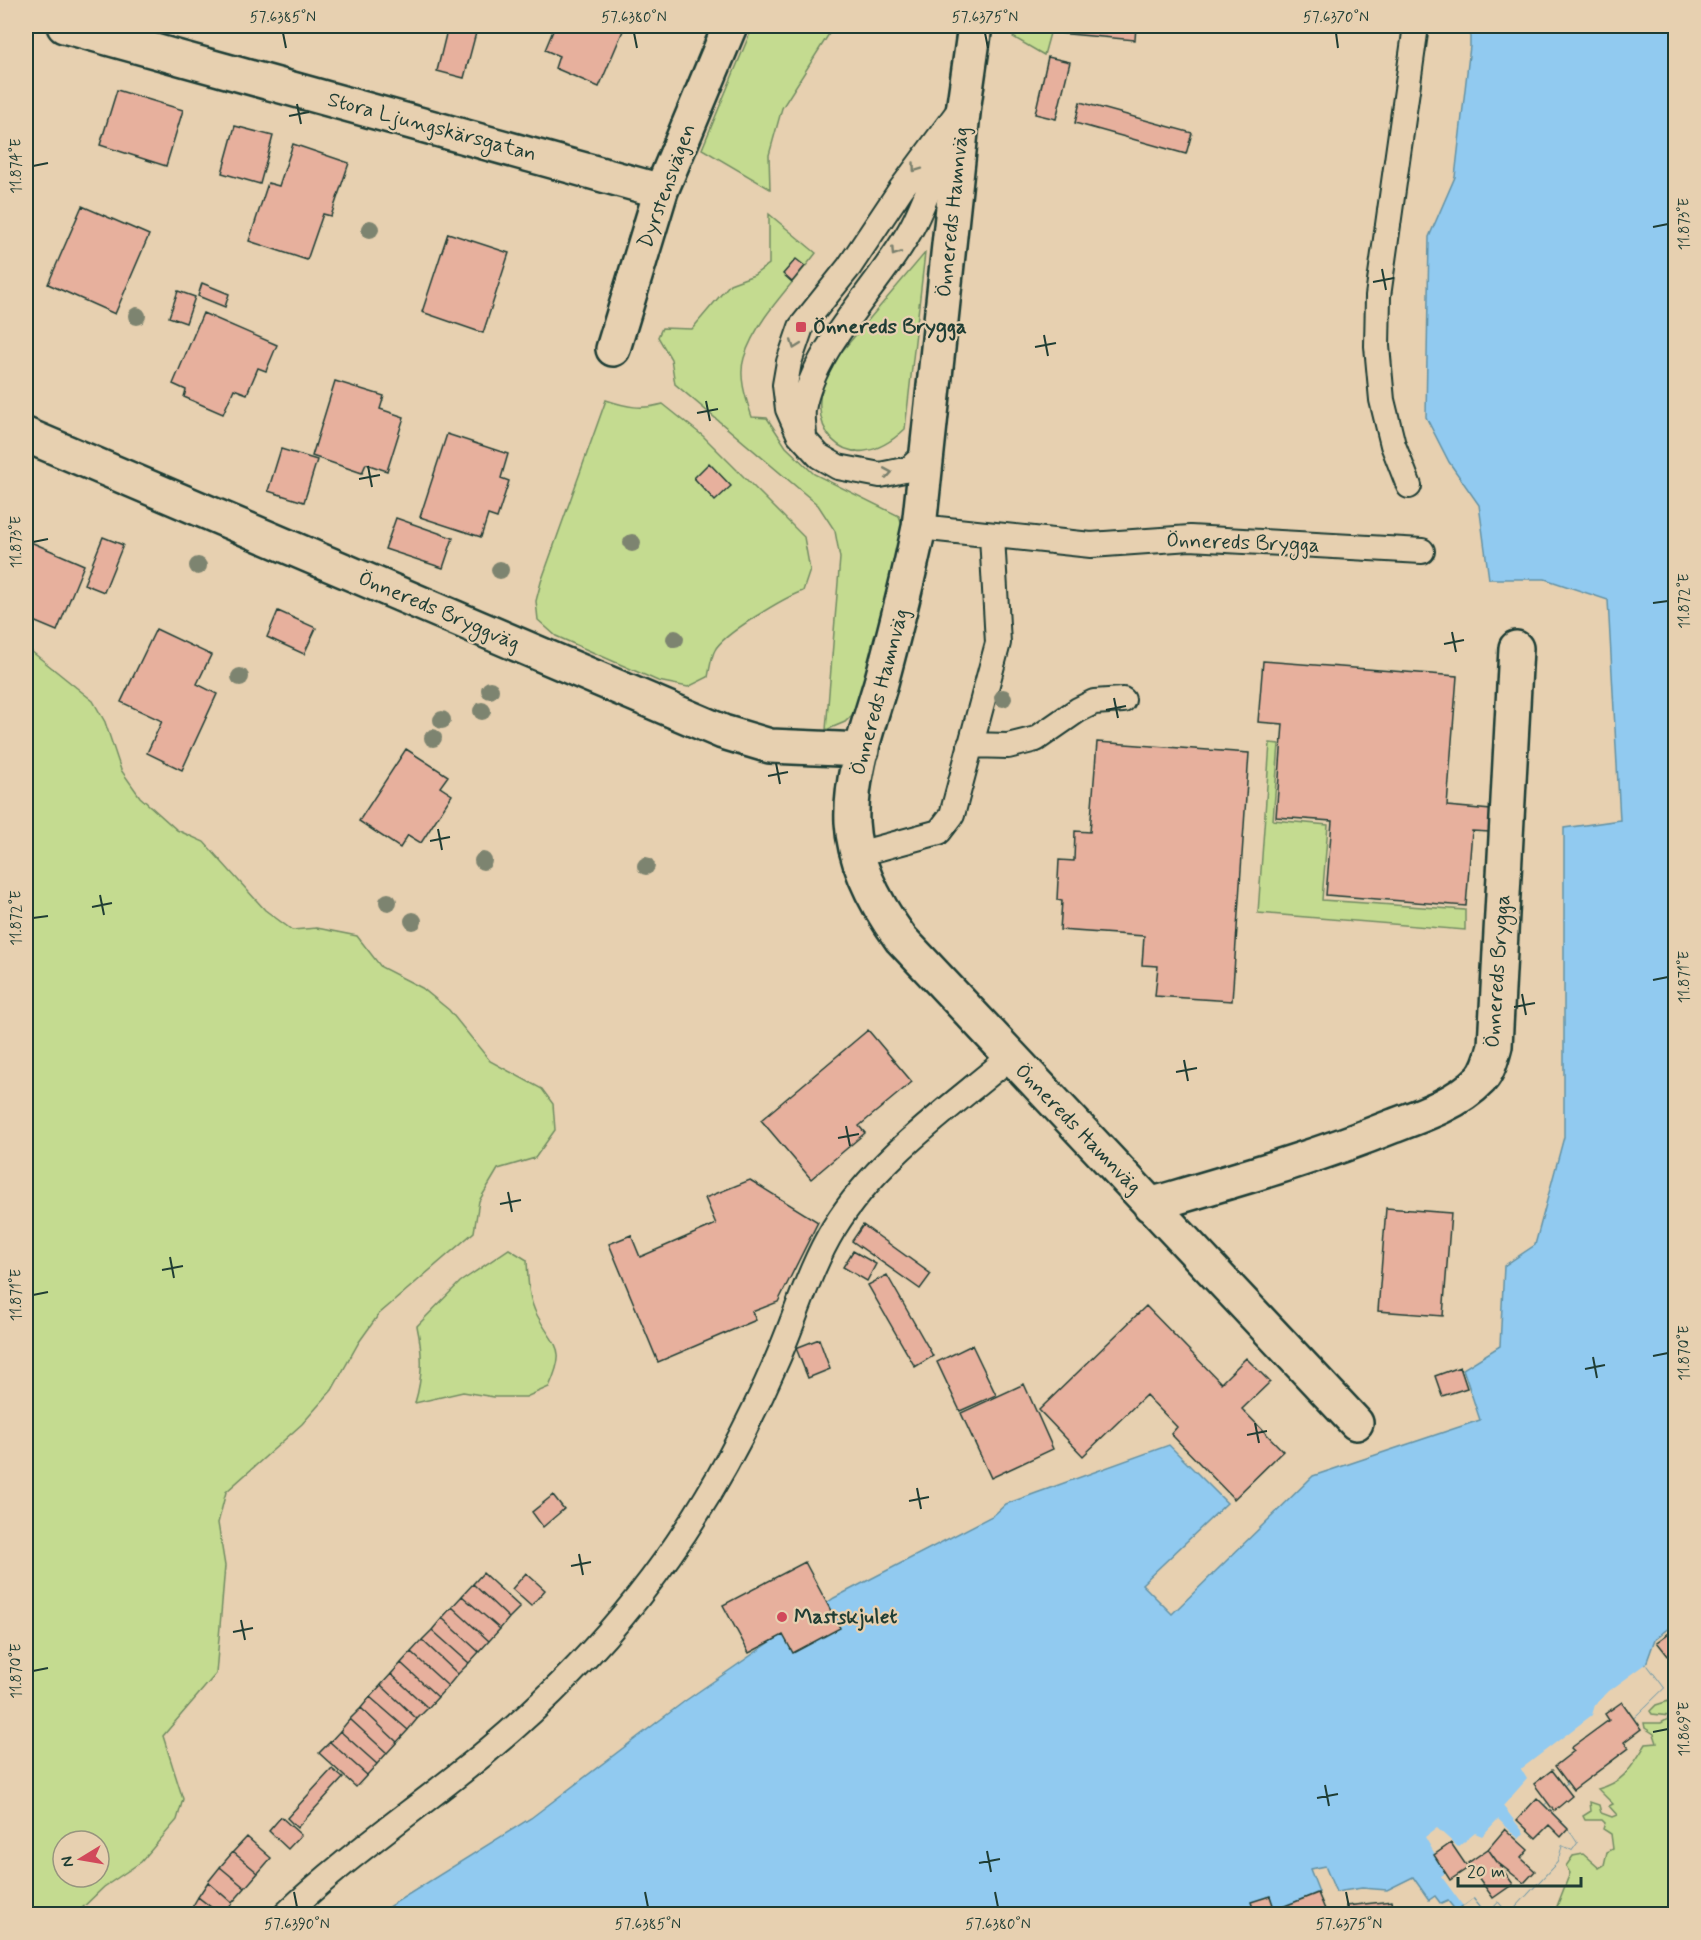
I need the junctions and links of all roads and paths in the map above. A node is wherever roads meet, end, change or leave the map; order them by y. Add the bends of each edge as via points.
1 (64, 26) edge
2 (730, 26) edge
3 (975, 26) edge
4 (1416, 26) edge
5 (964, 104) junction
6 (661, 190) junction
7 (614, 349) dead end
8 (26, 435) edge
9 (804, 441) junction
10 (929, 451) junction
11 (1409, 486) dead end
12 (919, 527) junction
13 (992, 536) junction
14 (1422, 550) dead end
15 (1516, 648) dead end
16 (1123, 700) dead end
17 (970, 745) junction
18 (862, 750) junction
19 (858, 854) junction
20 (1010, 1057) junction
21 (1150, 1205) junction
22 (1356, 1423) dead end
23 (286, 1914) edge

1 - 6 street, Stora Ljungskärsgatan
2 - 6 street, Dyrstensvägen
3 - 5 street, Önnereds Hamnväg
4 - 11 lane via 1378,296 1377,346 1382,400
5 -> 9 lane via 913,225 825,354 813,379 803,412
5 -> 9 lane via 849,267 801,327 785,385 788,409
5 - 10 street, Önnereds Hamnväg
6 - 7 street, Dyrstensvägen
8 - 18 street, Önnereds Bryggväg via 723,732 770,746
9 -> 10 lane via 838,467 871,474 909,469
10 - 12 street, Önnereds Hamnväg
12 - 13 lane, Önnereds Brygga
12 - 18 street, Önnereds Hamnväg via 899,618
13 - 14 lane, Önnereds Brygga via 1091,545 1190,538
13 - 17 lane via 998,643
15 - 21 street, Önnereds Brygga via 1495,1046 1481,1079 1431,1111 1346,1145
16 - 17 lane via 1094,702 1036,739 1008,746
17 - 19 lane via 952,815 939,832
18 - 19 street, Önnereds Hamnväg via 852,822
19 - 20 street, Önnereds Hamnväg via 883,914 901,939
20 - 21 street, Önnereds Hamnväg
20 - 23 lane via 879,1169 834,1228 729,1462 639,1596 558,1690 458,1775 315,1886
21 - 22 street, Önnereds Hamnväg

